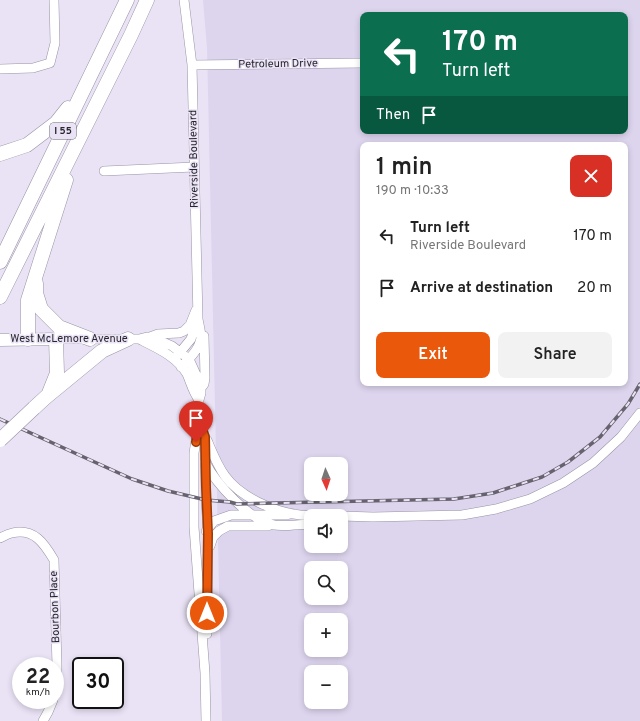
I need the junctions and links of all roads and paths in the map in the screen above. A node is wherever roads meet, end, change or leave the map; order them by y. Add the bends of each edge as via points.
1 (54, 0) edge
2 (127, 0) edge
3 (147, 0) edge
4 (184, 0) edge
5 (360, 63) edge
6 (192, 65) junction
7 (0, 69) edge
8 (84, 88) junction
9 (81, 134) junction
10 (0, 154) edge
11 (194, 167) junction
12 (104, 171) dead end
13 (0, 262) edge
14 (36, 272) junction
15 (0, 297) edge
16 (198, 305) junction
17 (198, 319) junction
18 (138, 338) junction
19 (28, 339) junction
20 (56, 339) junction
21 (90, 339) junction
22 (0, 340) edge
23 (181, 352) junction
24 (189, 359) junction
25 (174, 360) junction
26 (181, 367) junction
27 (201, 388) junction
28 (46, 397) junction
29 (199, 400) junction
30 (640, 413) edge
31 (199, 420) junction
32 (205, 437) junction
33 (0, 440) edge
34 (205, 462) junction
35 (299, 515) junction
36 (304, 515) edge
37 (254, 516) junction
38 (348, 516) edge
39 (373, 517) junction
40 (348, 520) edge
41 (304, 524) edge
42 (275, 526) junction
43 (208, 528) junction
44 (0, 538) edge
45 (208, 551) junction
46 (200, 611) junction
47 (58, 657) edge
48 (205, 673) junction
49 (49, 709) edge
50 (43, 721) edge
51 (206, 721) edge

1 - 7 street via 55,43 50,63 33,68
2 - 8 highway, I 55
3 - 9 highway, I 55
4 - 6 street, Riverside Boulevard
5 - 6 street, Petroleum Drive
6 - 11 street, Riverside Boulevard
8 - 10 highway via 56,123 27,145
8 - 13 highway, I 55
9 - 14 highway
9 - 15 highway, I 55
11 - 12 street
11 - 16 street, Riverside Boulevard
14 - 19 highway via 28,300
14 - 21 highway via 36,293 41,309 59,327
16 - 17 street, Riverside Boulevard
16 - 18 street via 190,325 184,331
16 - 27 street via 204,338 205,378
17 - 23 street, Riverside Boulevard via 191,339
17 - 24 street, Riverside Boulevard via 201,337
18 - 21 street, West McLemore Avenue
18 - 23 street, West McLemore Avenue via 158,340
18 - 25 street, West McLemore Avenue
18 - 28 highway via 102,351
19 - 20 main road, West McLemore Avenue
19 - 22 main road, West McLemore Avenue
20 - 21 street, West McLemore Avenue
20 - 28 highway via 57,374
23 - 24 street, West McLemore Avenue
23 - 25 street, Riverside Boulevard
24 - 26 street, Riverside Boulevard
24 - 27 street
25 - 26 street, West McLemore Avenue
26 - 29 street, West McLemore Avenue
27 - 29 street
28 - 33 highway, bridge
29 - 31 street
30 - 39 street via 621,437 593,463 563,483 530,499 462,515
31 - 32 street
31 - 34 street via 199,449
31 - 46 street via 194,453 194,527
32 - 34 street
32 - 35 street via 225,476 241,493 260,503
34 - 37 street via 237,504
34 - 43 street
35 - 36 street
35 - 37 street
37 - 42 street
37 - 43 street via 231,515 214,521
38 - 39 street
39 - 40 street
41 - 42 street
42 - 45 street via 228,526 213,536
43 - 45 street
43 - 46 street via 205,532 202,554 203,586
44 - 47 street, Bourbon Place via 12,533 25,532 37,537 54,560
45 - 48 street
46 - 48 street
48 - 51 street
49 - 50 street

